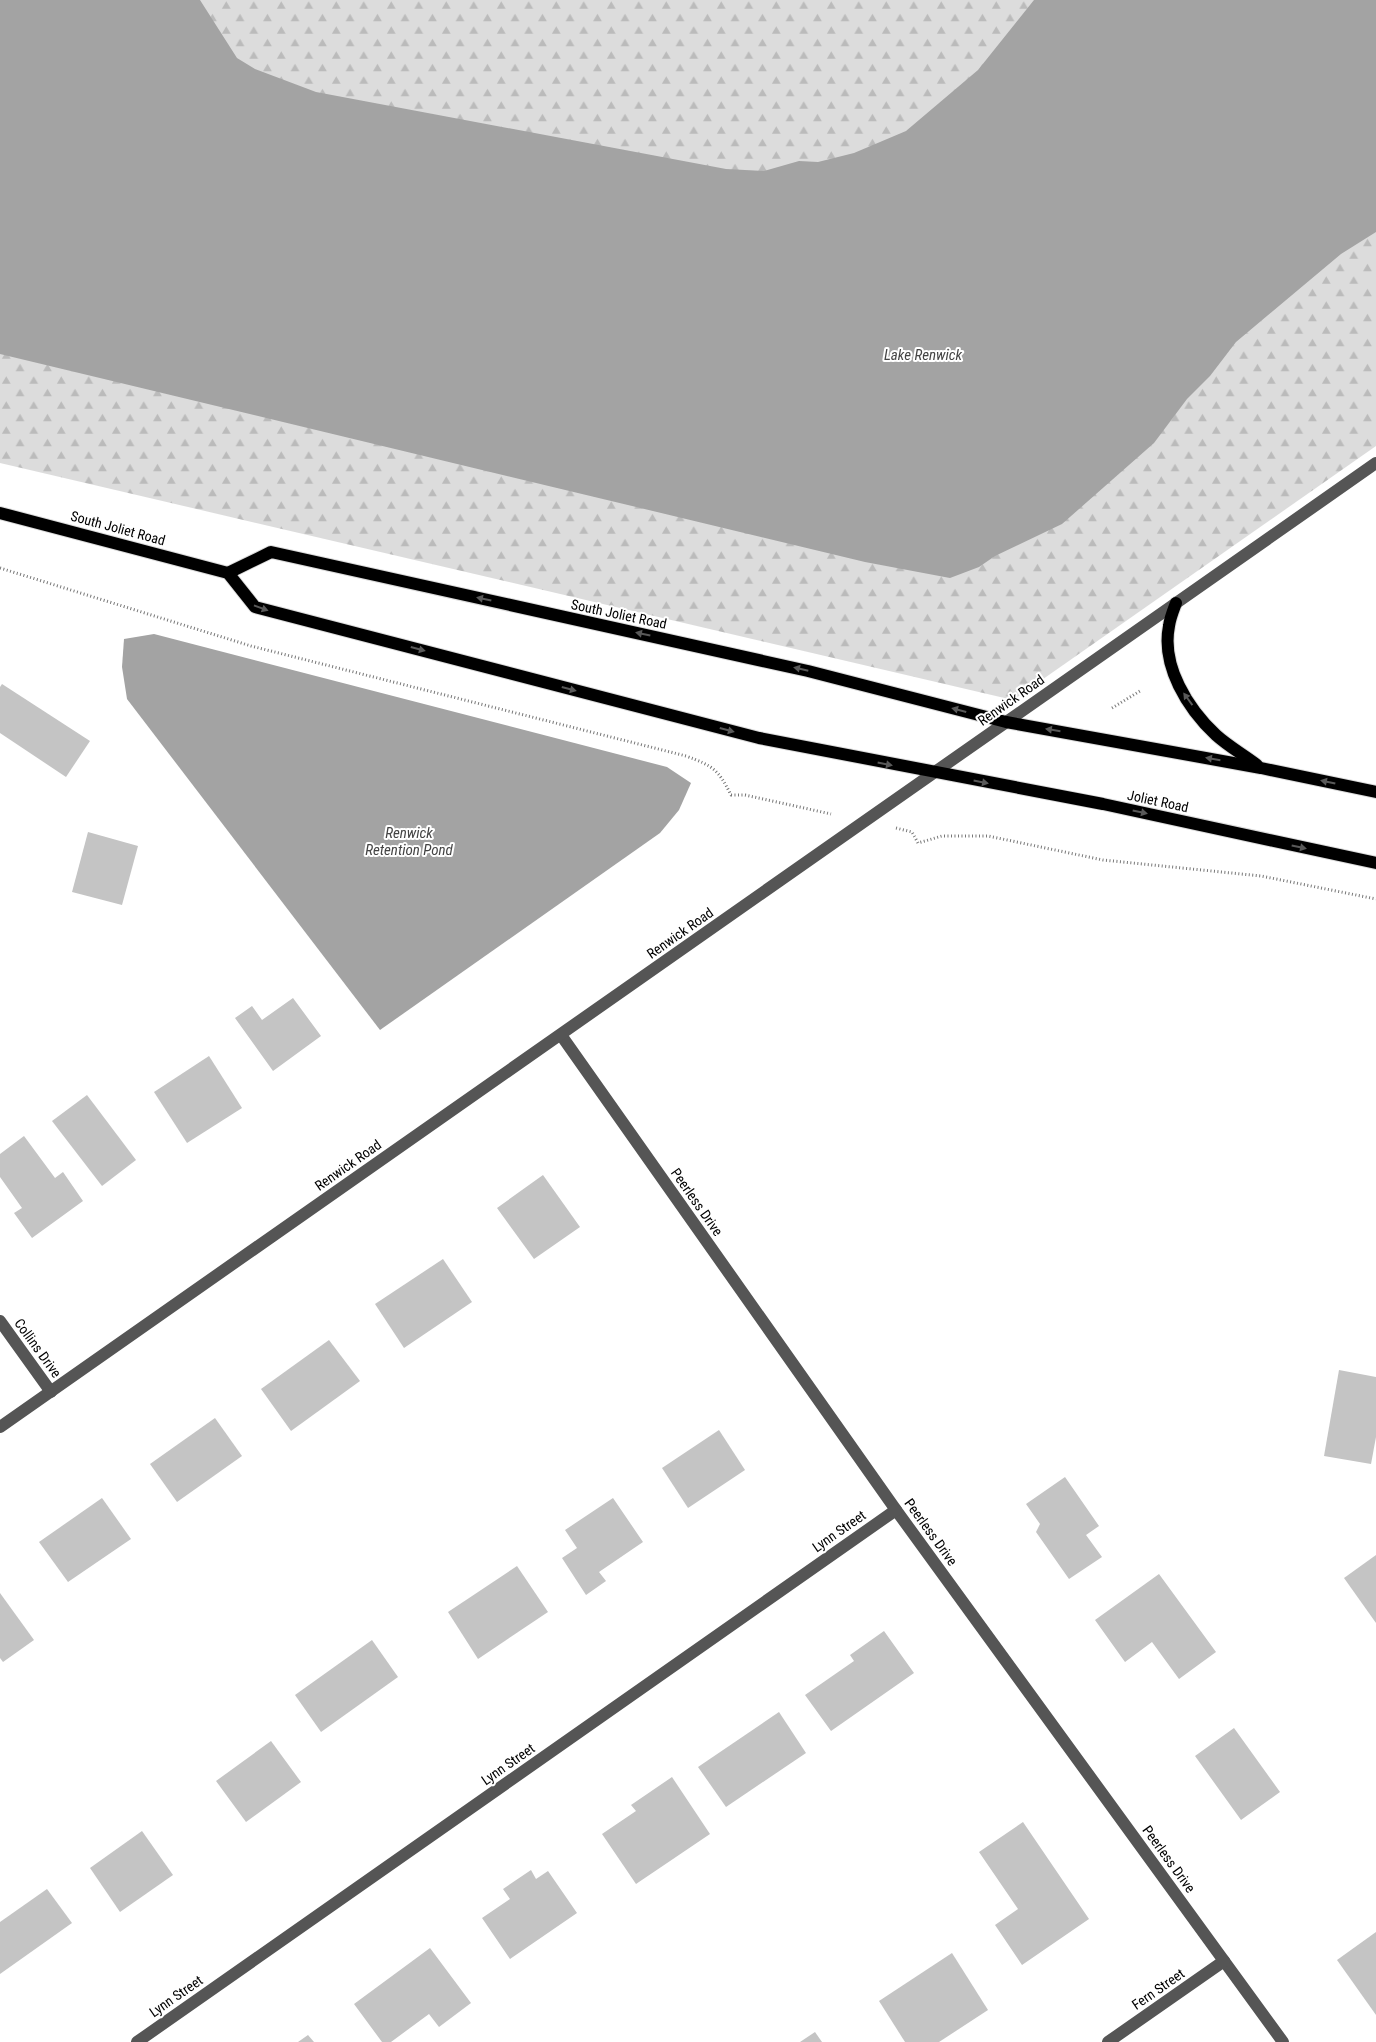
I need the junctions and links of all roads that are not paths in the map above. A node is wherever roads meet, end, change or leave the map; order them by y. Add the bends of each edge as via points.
1 (1376, 463) edge
2 (0, 513) edge
3 (228, 573) junction
4 (1176, 603) junction
5 (1006, 722) junction
6 (1261, 768) junction
7 (933, 773) junction
8 (1376, 792) edge
9 (1376, 863) edge
10 (561, 1035) junction
11 (0, 1321) edge
12 (51, 1392) junction
13 (0, 1427) edge
14 (896, 1510) junction
15 (1224, 1961) junction
16 (136, 2042) edge
17 (1108, 2042) edge
18 (1283, 2042) edge

1 - 4 street, Renwick Road
2 - 3 main road, South Joliet Road
5 -> 3 main road, South Joliet Road via 808,670 271,552
3 -> 7 main road via 254,607 759,738
4 - 5 street, Renwick Road
6 -> 4 main road via 1217,736 1180,689 1169,660 1168,639 1168,626
6 -> 5 main road
5 - 7 street, Renwick Road
8 -> 6 main road
7 -> 9 main road, Joliet Road via 1103,804
7 - 10 street, Renwick Road
10 - 12 street, Renwick Road
10 - 14 street, Peerless Drive
11 - 12 street, Collins Drive
12 - 13 street, Renwick Road
14 - 15 street, Peerless Drive
14 - 16 street, Lynn Street
15 - 17 street, Fern Street
15 - 18 street, Peerless Drive

